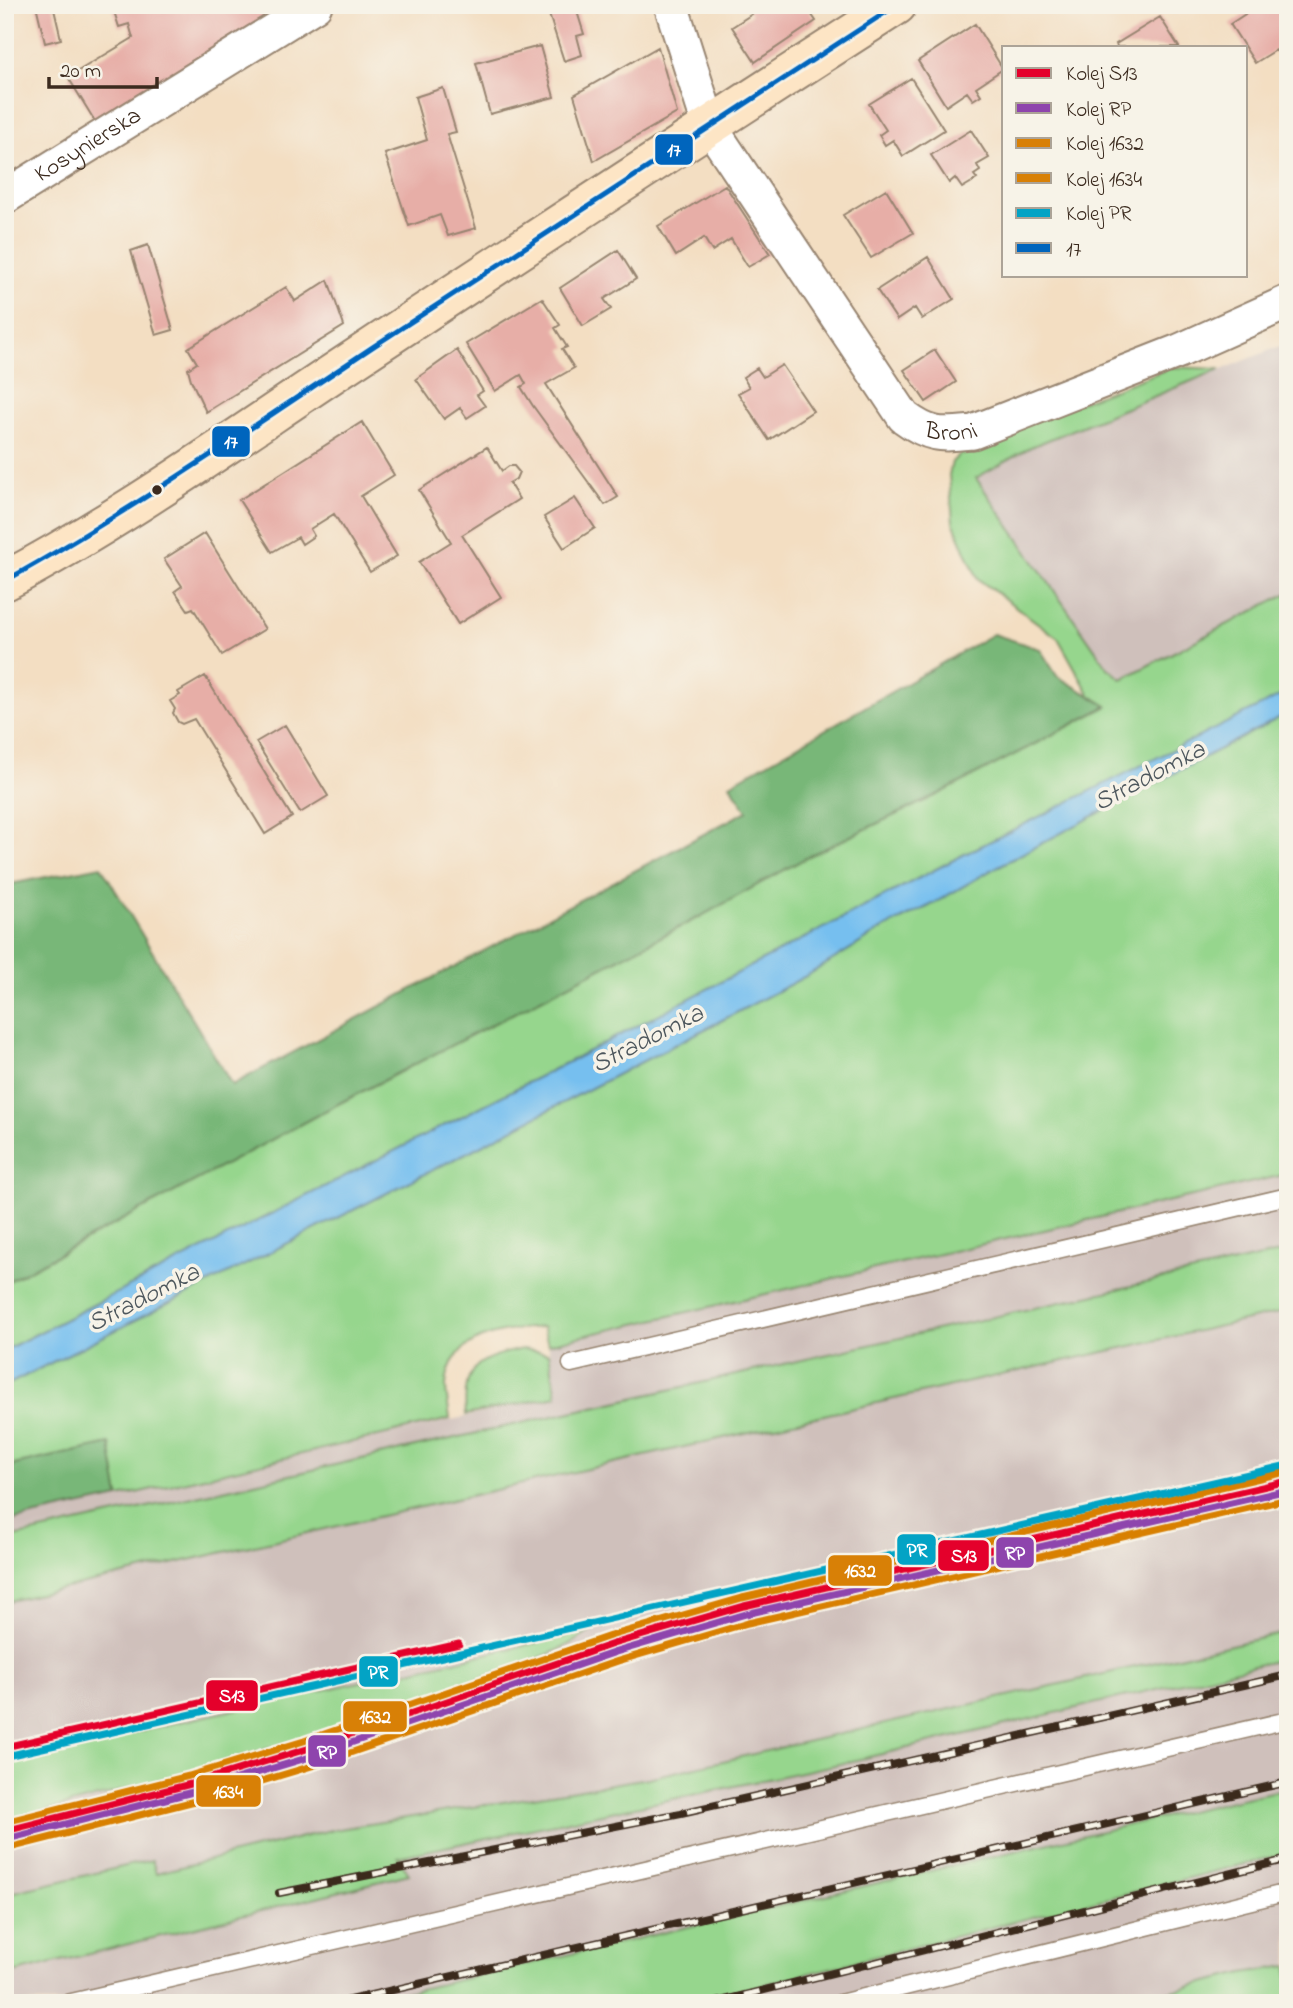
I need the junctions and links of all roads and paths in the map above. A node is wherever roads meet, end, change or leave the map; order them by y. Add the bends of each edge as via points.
1 (315, 5) edge
2 (671, 5) edge
3 (897, 5) edge
4 (709, 125) junction
5 (5, 197) edge
6 (1288, 302) edge
7 (5, 581) edge
8 (1288, 1196) edge
9 (570, 1364) dead end
10 (1288, 1720) edge
11 (1288, 1892) edge
12 (67, 2003) edge
13 (840, 2003) edge

1 - 5 street, Kosynierska
2 - 4 street, Broni
3 - 4 street
4 - 6 street, Broni via 904,417 940,435 973,432 1179,351
4 - 7 street via 154,491
8 - 9 lane
10 - 12 lane
11 - 13 lane

